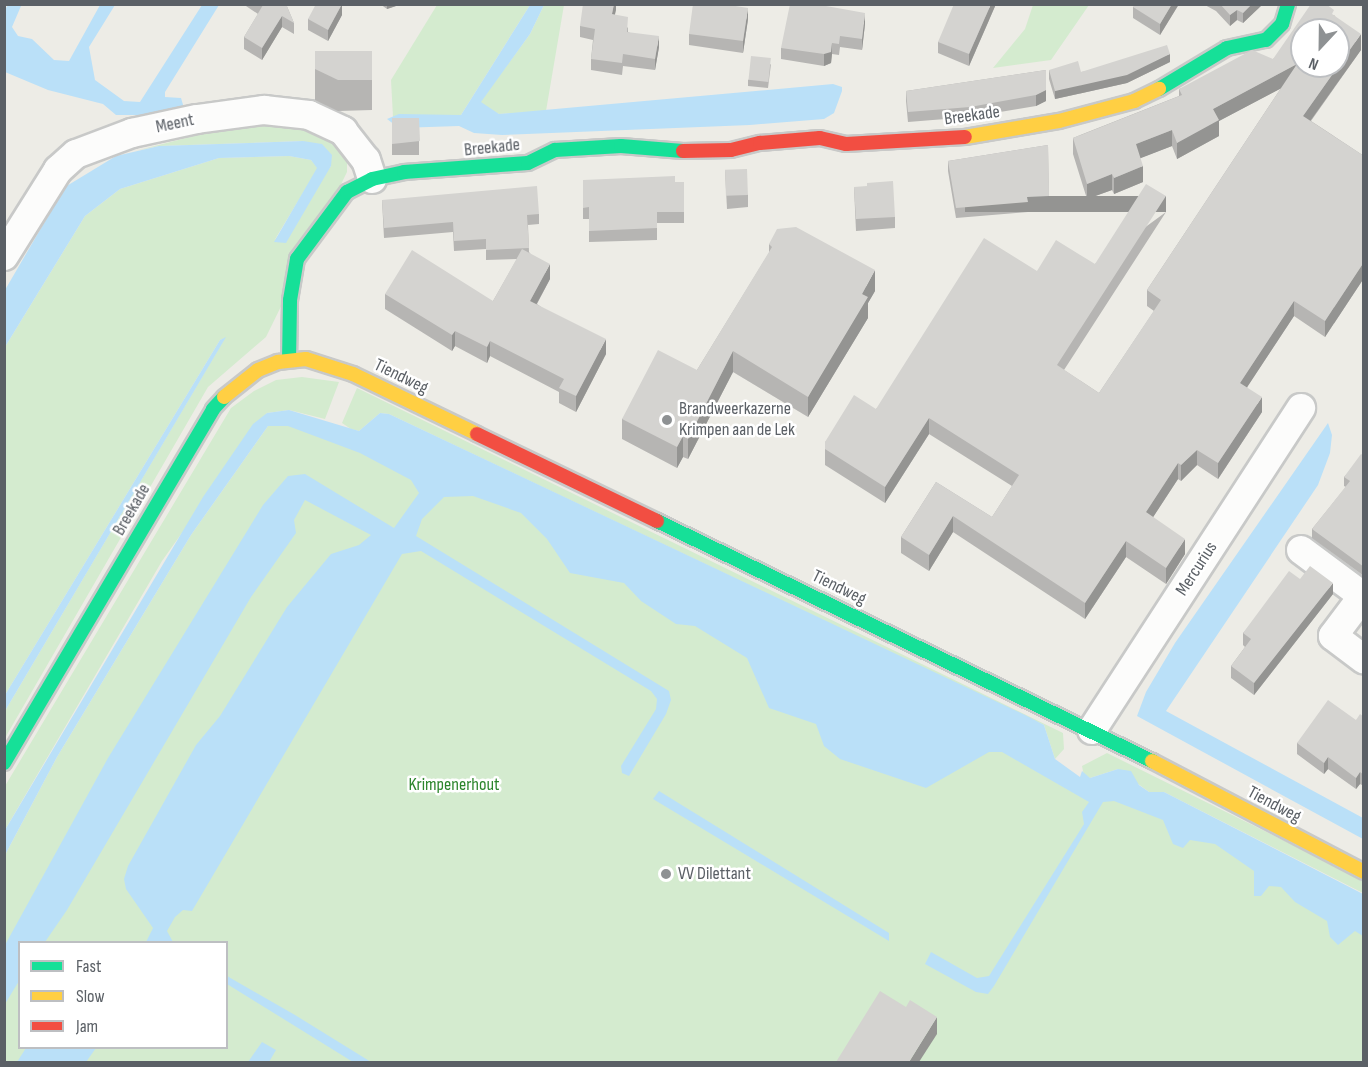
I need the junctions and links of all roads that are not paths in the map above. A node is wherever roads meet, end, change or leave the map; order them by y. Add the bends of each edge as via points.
1 (1288, 4) edge
2 (372, 179) junction
3 (4, 256) edge
4 (289, 360) junction
5 (1301, 408) dead end
6 (1301, 550) dead end
7 (1364, 659) edge
8 (1092, 730) junction
9 (4, 763) edge
10 (1364, 872) edge

1 - 2 street, Breekade via 1282,24 1266,40 1227,48 1181,78 1134,101 1059,121 972,136 884,143 846,144 820,138 760,143 731,150 662,151 621,146 555,150 528,163 404,172
2 - 3 street, Meent via 366,160 343,131 309,115 264,110 197,119 132,133 76,154 51,179
2 - 4 street, Breekade via 342,197 297,259 290,300
4 - 8 street, Tiendweg via 322,361 353,374
4 - 9 street, Breekade via 258,370 235,385 213,409
5 - 8 street, Mercurius
6 - 7 street via 1363,596 1333,636
8 - 10 street, Tiendweg

